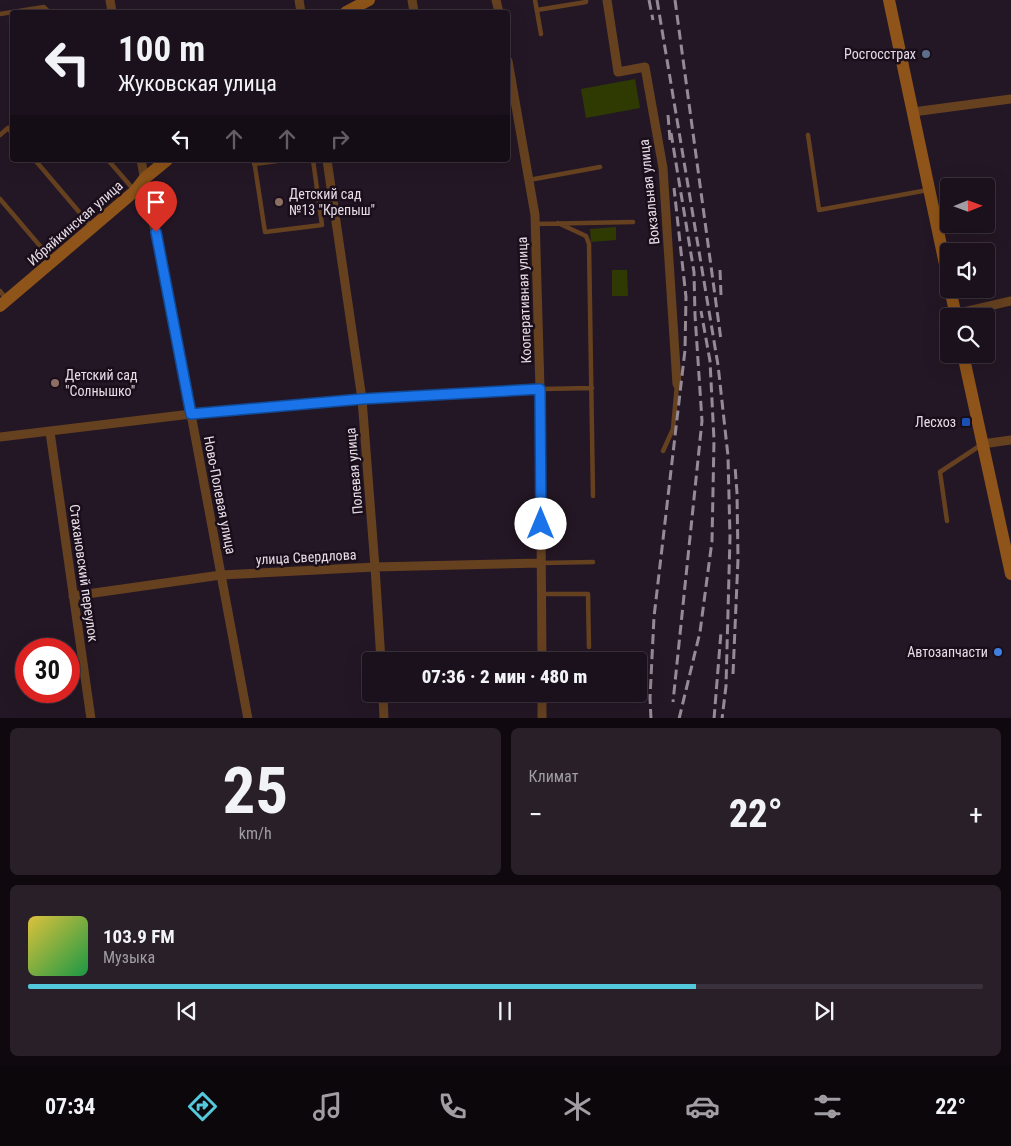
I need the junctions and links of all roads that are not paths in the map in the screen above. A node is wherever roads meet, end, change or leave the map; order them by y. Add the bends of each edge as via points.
1 (369, 0) edge
2 (536, 0) edge
3 (586, 0) edge
4 (607, 0) edge
5 (889, 0) edge
6 (25, 10) edge
7 (47, 10) edge
8 (350, 10) edge
9 (537, 10) junction
10 (541, 34) dead end
11 (510, 72) edge
12 (1011, 99) edge
13 (913, 112) junction
14 (10, 130) edge
15 (0, 134) edge
16 (808, 135) dead end
17 (37, 162) edge
18 (110, 162) edge
19 (141, 162) edge
20 (165, 162) edge
21 (254, 162) edge
22 (313, 162) edge
23 (327, 162) edge
24 (600, 167) dead end
25 (145, 178) junction
26 (529, 180) junction
27 (930, 190) junction
28 (135, 191) junction
29 (0, 198) edge
30 (633, 222) dead end
31 (558, 223) junction
32 (535, 224) junction
33 (93, 228) junction
34 (941, 243) edge
35 (53, 262) junction
36 (3, 299) edge
37 (1011, 301) edge
38 (983, 308) edge
39 (965, 363) edge
40 (677, 384) joint
41 (592, 388) junction
42 (540, 389) junction
43 (362, 399) junction
44 (191, 414) junction
45 (50, 432) junction
46 (0, 437) edge
47 (1011, 440) edge
48 (982, 444) junction
49 (663, 451) dead end
50 (593, 496) dead end
51 (947, 521) dead end
52 (594, 562) dead end
53 (541, 563) junction
54 (375, 568) junction
55 (1011, 574) edge
56 (221, 575) junction
57 (541, 594) junction
58 (72, 596) junction
59 (589, 648) dead end
60 (380, 652) edge
61 (542, 652) edge
62 (383, 702) edge
63 (542, 702) edge
64 (91, 718) edge
65 (248, 718) edge
66 (384, 718) edge
67 (542, 718) edge

1 - 8 main road
2 - 9 lane
3 - 9 lane
4 - 40 street, Вокзальная улица via 618,72 645,67 663,168
5 - 13 main road
6 - 7 lane via 44,7
9 - 10 lane
11 - 26 street, Кооперативная улица
12 - 13 street
13 - 27 main road
14 - 15 lane via 8,128
16 - 27 lane via 819,210
17 - 33 lane
18 - 28 lane
19 - 25 street, Ново-Полевая улица
20 - 25 main road, Ибряйкинская улица
21 - 22 lane via 265,232 322,224
23 - 43 street, Полевая улица
24 - 26 lane
25 - 28 main road, Ибряйкинская улица
25 - 44 street, Ново-Полевая улица
26 - 32 street, Кооперативная улица
27 - 34 main road
28 - 33 main road, Ибряйкинская улица
29 - 35 lane
30 - 31 lane
31 - 32 lane
31 - 41 lane via 588,239
32 - 42 street, Кооперативная улица
33 - 35 main road, Ибряйкинская улица
35 - 36 main road, Ибряйкинская улица
37 - 38 street
39 - 48 main road
40 - 49 lane via 673,429
41 - 42 lane
41 - 50 lane
42 - 43 street
42 - 53 street, Кооперативная улица
43 - 44 street
43 - 54 street, Полевая улица
44 - 45 street
44 - 56 street, Ново-Полевая улица
45 - 46 street
45 - 58 street, Стахановский переулок
47 - 48 street
48 - 51 lane via 940,472
48 - 55 main road
52 - 53 lane
53 - 54 street, улица Свердлова
53 - 57 street, Кооперативная улица
54 - 56 street, улица Свердлова
54 - 60 street, Полевая улица
56 - 58 street, улица Свердлова
56 - 65 street, Ново-Полевая улица
57 - 59 lane via 588,594
57 - 61 street, Кооперативная улица
58 - 64 street, Стахановский переулок
62 - 66 street
63 - 67 street

